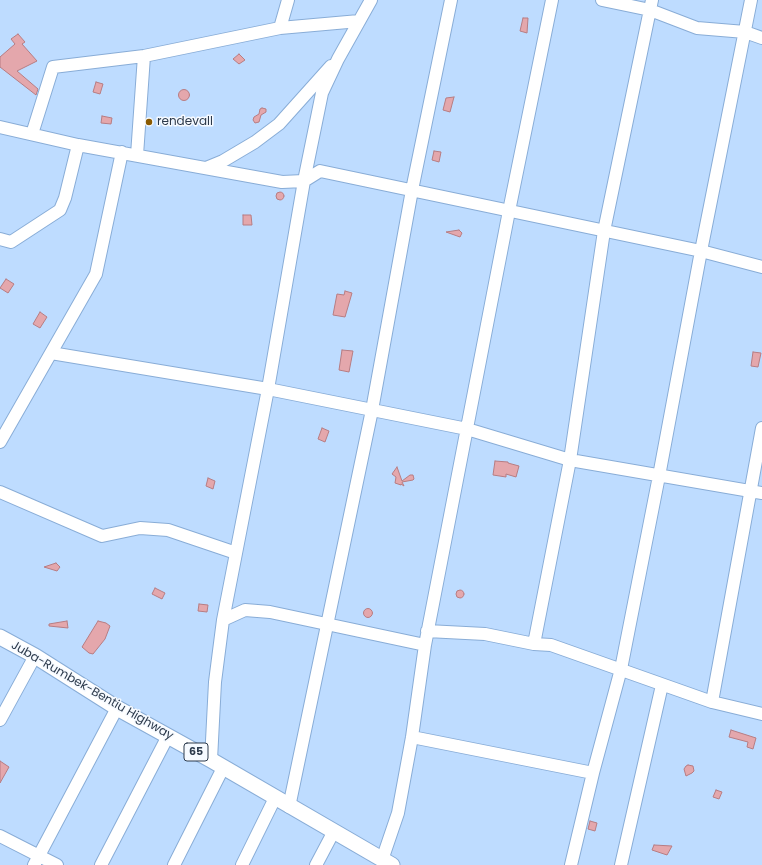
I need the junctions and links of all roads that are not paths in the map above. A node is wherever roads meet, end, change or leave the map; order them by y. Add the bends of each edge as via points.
1 (288, 0) edge
2 (371, 0) edge
3 (451, 0) edge
4 (552, 0) edge
5 (602, 0) edge
6 (751, 0) edge
7 (651, 5) edge
8 (359, 21) junction
9 (280, 28) junction
10 (745, 32) junction
11 (762, 38) edge
12 (144, 56) junction
13 (338, 59) junction
14 (0, 127) edge
15 (32, 134) junction
16 (78, 145) junction
17 (122, 152) junction
18 (136, 155) junction
19 (205, 168) junction
20 (304, 181) junction
21 (412, 190) junction
22 (509, 211) junction
23 (604, 231) junction
24 (0, 240) edge
25 (701, 251) junction
26 (762, 267) edge
27 (51, 353) junction
28 (268, 389) junction
29 (372, 410) junction
30 (762, 428) edge
31 (467, 429) junction
32 (0, 442) edge
33 (570, 460) junction
34 (659, 476) junction
35 (0, 492) edge
36 (756, 492) edge
37 (236, 553) junction
38 (223, 620) junction
39 (328, 625) junction
40 (427, 631) junction
41 (0, 637) edge
42 (534, 644) junction
43 (424, 645) junction
44 (35, 656) junction
45 (621, 669) junction
46 (662, 685) junction
47 (712, 702) junction
48 (117, 708) junction
49 (762, 714) edge
50 (0, 720) edge
51 (168, 736) junction
52 (412, 737) junction
53 (217, 764) junction
54 (593, 773) junction
55 (275, 798) junction
56 (289, 807) junction
57 (334, 832) junction
58 (0, 836) edge
59 (37, 860) edge
60 (388, 864) edge
61 (57, 865) edge
62 (101, 865) edge
63 (174, 865) edge
64 (242, 865) edge
65 (316, 865) edge
66 (571, 865) edge
67 (620, 865) edge

1 - 9 street
2 - 8 street
3 - 21 street
4 - 22 street
5 - 7 street
6 - 10 street
7 - 10 street via 697,28
7 - 23 street
8 - 9 street
8 - 13 street
9 - 12 street
10 - 11 street
10 - 25 street
12 - 15 street via 53,67
12 - 18 street
13 - 19 street via 279,124 255,142 223,161
13 - 20 street via 322,93
14 - 15 street
15 - 16 street
16 - 17 street
16 - 24 street via 60,210 11,242
17 - 18 street
17 - 27 street via 96,274
18 - 19 street
19 - 20 street via 282,182
20 - 21 street via 320,171
20 - 28 street
21 - 22 street
21 - 29 street
22 - 23 street
22 - 31 street
23 - 25 street
23 - 33 street
25 - 26 street
25 - 34 street
27 - 28 street
27 - 32 street
28 - 29 street
28 - 37 street
29 - 31 street
29 - 39 street
30 - 36 street
31 - 33 street
31 - 40 street
33 - 34 street
33 - 42 street
34 - 36 street
34 - 45 street
35 - 37 street via 102,536 140,528 168,530
36 - 47 street
37 - 38 street
38 - 39 street via 245,610 270,612
38 - 53 street via 215,682
39 - 43 street
39 - 56 street
40 - 42 street via 485,634
40 - 43 street
41 - 44 main road, Juba-Rumbek-Bentiu Highway / 65
42 - 45 street via 550,645
43 - 52 street
44 - 48 main road, Juba-Rumbek-Bentiu Highway / 65
44 - 50 street
45 - 46 street
45 - 54 street
46 - 47 street
46 - 67 street
47 - 49 street
48 - 51 main road, Juba-Rumbek-Bentiu Highway / 65
48 - 59 street
51 - 53 main road, Juba-Rumbek-Bentiu Highway / 65
51 - 62 street
52 - 54 street
52 - 60 street
53 - 55 main road, Juba-Rumbek-Bentiu Highway / 65
53 - 63 street
54 - 66 street
55 - 56 main road, Juba-Rumbek-Bentiu Highway / 65
55 - 64 street
56 - 57 main road, Juba-Rumbek-Bentiu Highway / 65
57 - 60 main road, Juba-Rumbek-Bentiu Highway / 65
57 - 65 street
58 - 59 street
59 - 61 street

